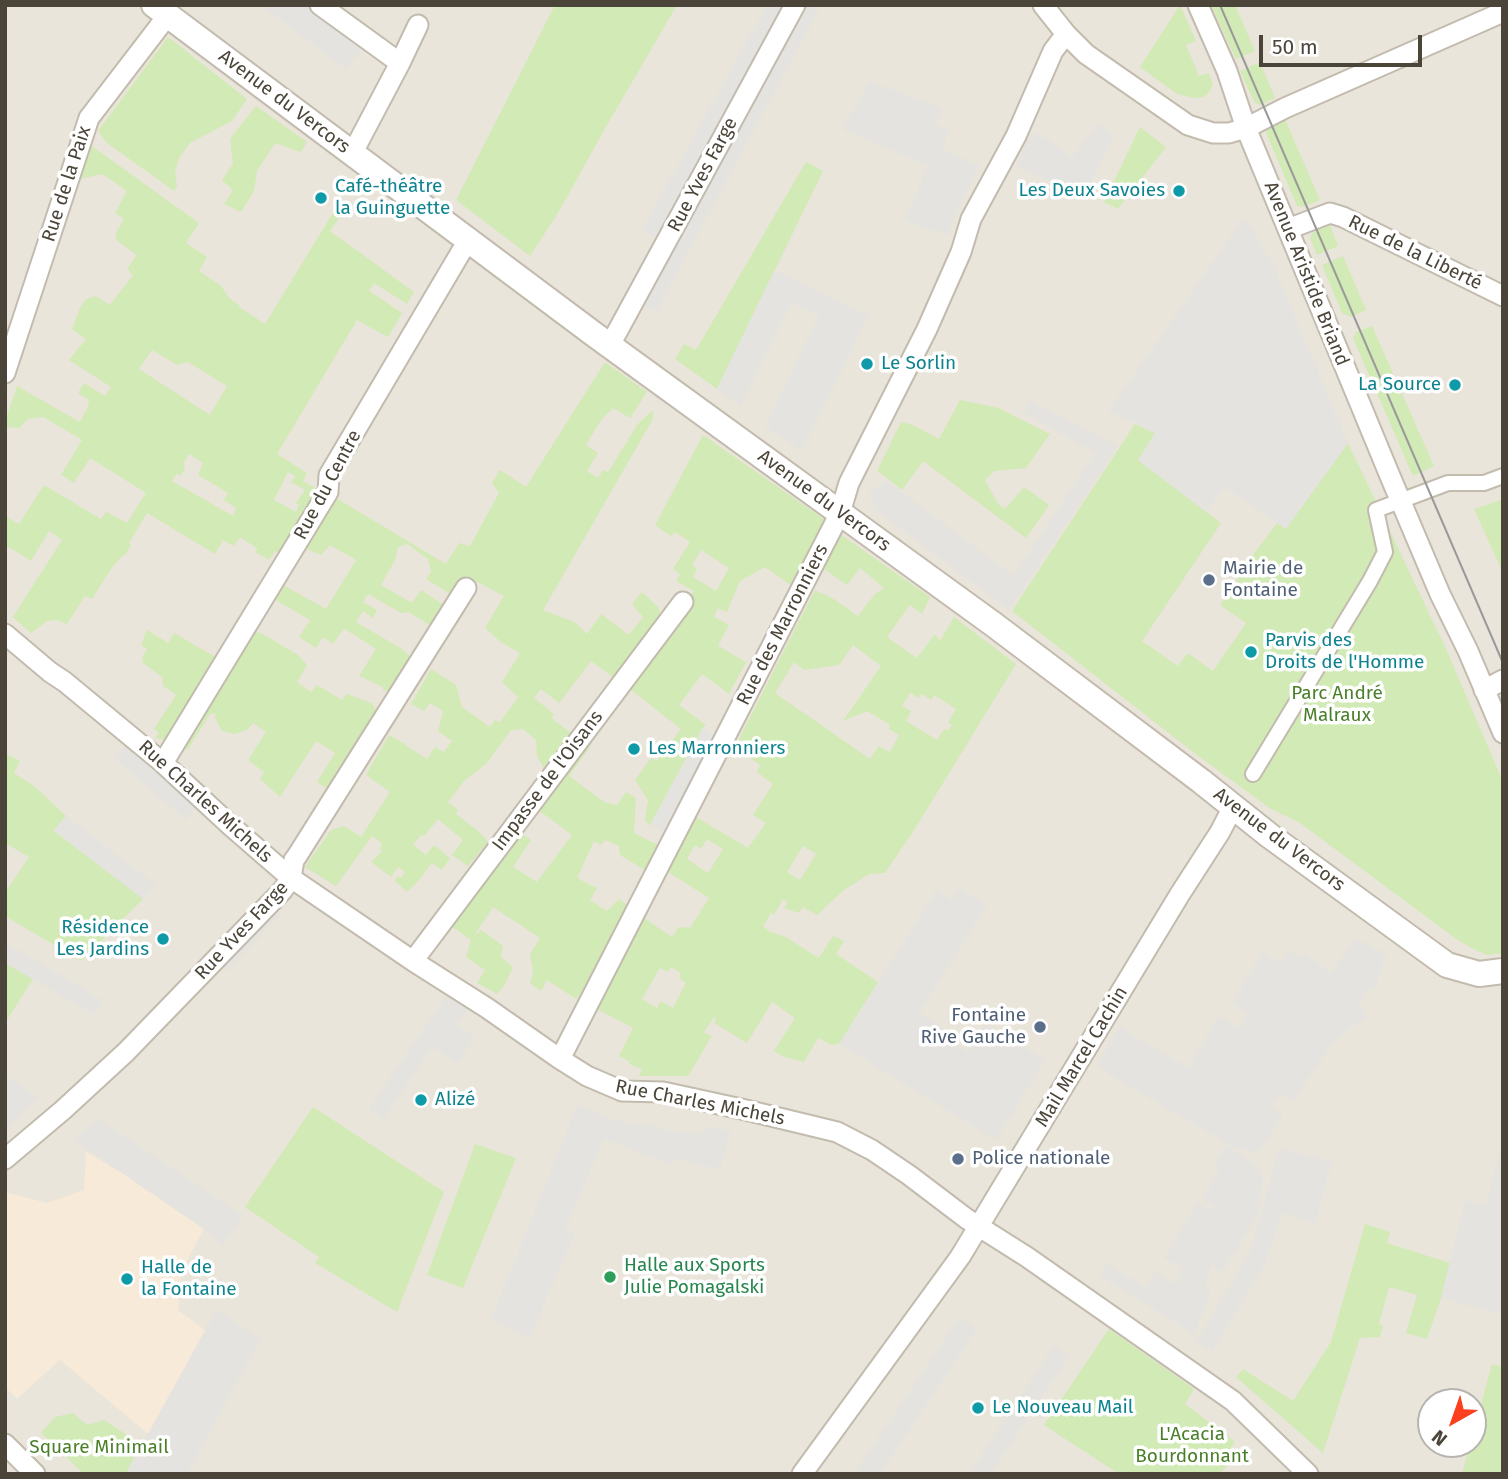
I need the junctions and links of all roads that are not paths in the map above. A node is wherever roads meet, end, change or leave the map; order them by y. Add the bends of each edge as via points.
1 (320, 5) edge
2 (795, 5) edge
3 (1042, 5) edge
4 (1198, 5) edge
5 (161, 10) edge
6 (1503, 12) edge
7 (418, 25) dead end
8 (1066, 34) junction
9 (400, 63) junction
10 (1246, 128) junction
11 (352, 154) junction
12 (1288, 229) junction
13 (470, 241) junction
14 (1503, 296) edge
15 (610, 345) junction
16 (5, 373) edge
17 (1503, 476) edge
18 (1402, 501) junction
19 (840, 513) junction
20 (466, 588) dead end
21 (683, 602) dead end
22 (5, 634) edge
23 (1503, 680) edge
24 (1484, 690) junction
25 (1503, 733) edge
26 (163, 763) junction
27 (1253, 775) dead end
28 (1233, 807) junction
29 (291, 878) junction
30 (413, 961) junction
31 (1503, 971) edge
32 (560, 1059) junction
33 (5, 1159) edge
34 (980, 1225) junction
35 (5, 1444) edge
36 (35, 1474) edge
37 (802, 1474) edge
38 (1308, 1474) edge

1 - 9 street
2 - 15 street, Rue Yves Farge
3 - 8 street
4 - 10 street, Avenue Aristide Briand
5 - 11 street, Avenue du Vercors
5 - 16 street, Rue de la Paix via 89,118
6 - 10 street
7 - 9 street
8 - 10 street via 1086,54 1188,125 1213,133
8 - 19 street, Rue des Marronniers via 1053,51 1016,136 971,219 927,329 849,483
9 - 11 street
10 - 12 street, Avenue Aristide Briand
11 - 13 street, Avenue du Vercors
12 - 14 street, Rue de la Liberté via 1330,213 1343,217
12 - 18 street, Avenue Aristide Briand
13 - 15 street, Avenue du Vercors
13 - 26 street, Rue du Centre via 330,475 328,492
15 - 19 street, Avenue du Vercors
17 - 18 street via 1484,483 1448,483
18 - 24 street, Avenue Aristide Briand
18 - 27 street via 1376,510 1385,552
19 - 28 street, Avenue du Vercors
19 - 32 street, Rue des Marronniers
20 - 29 street, Rue Yves Farge via 294,860
21 - 30 street, Impasse de l'Oisans
22 - 26 street, Rue Charles Michels
23 - 24 street
24 - 25 street, Avenue Aristide Briand
26 - 29 street, Rue Charles Michels
28 - 31 street, Avenue du Vercors via 1447,965 1479,974
28 - 34 street, Mail Marcel Cachin
29 - 30 street, Rue Charles Michels
29 - 33 street, Rue Yves Farge via 126,1052
30 - 32 street, Rue Charles Michels
32 - 34 street, Rue Charles Michels via 622,1091 663,1092 836,1132 872,1150
34 - 37 street, Mail Marcel Cachin
34 - 38 street, Rue Charles Michels via 1233,1401
35 - 36 street

